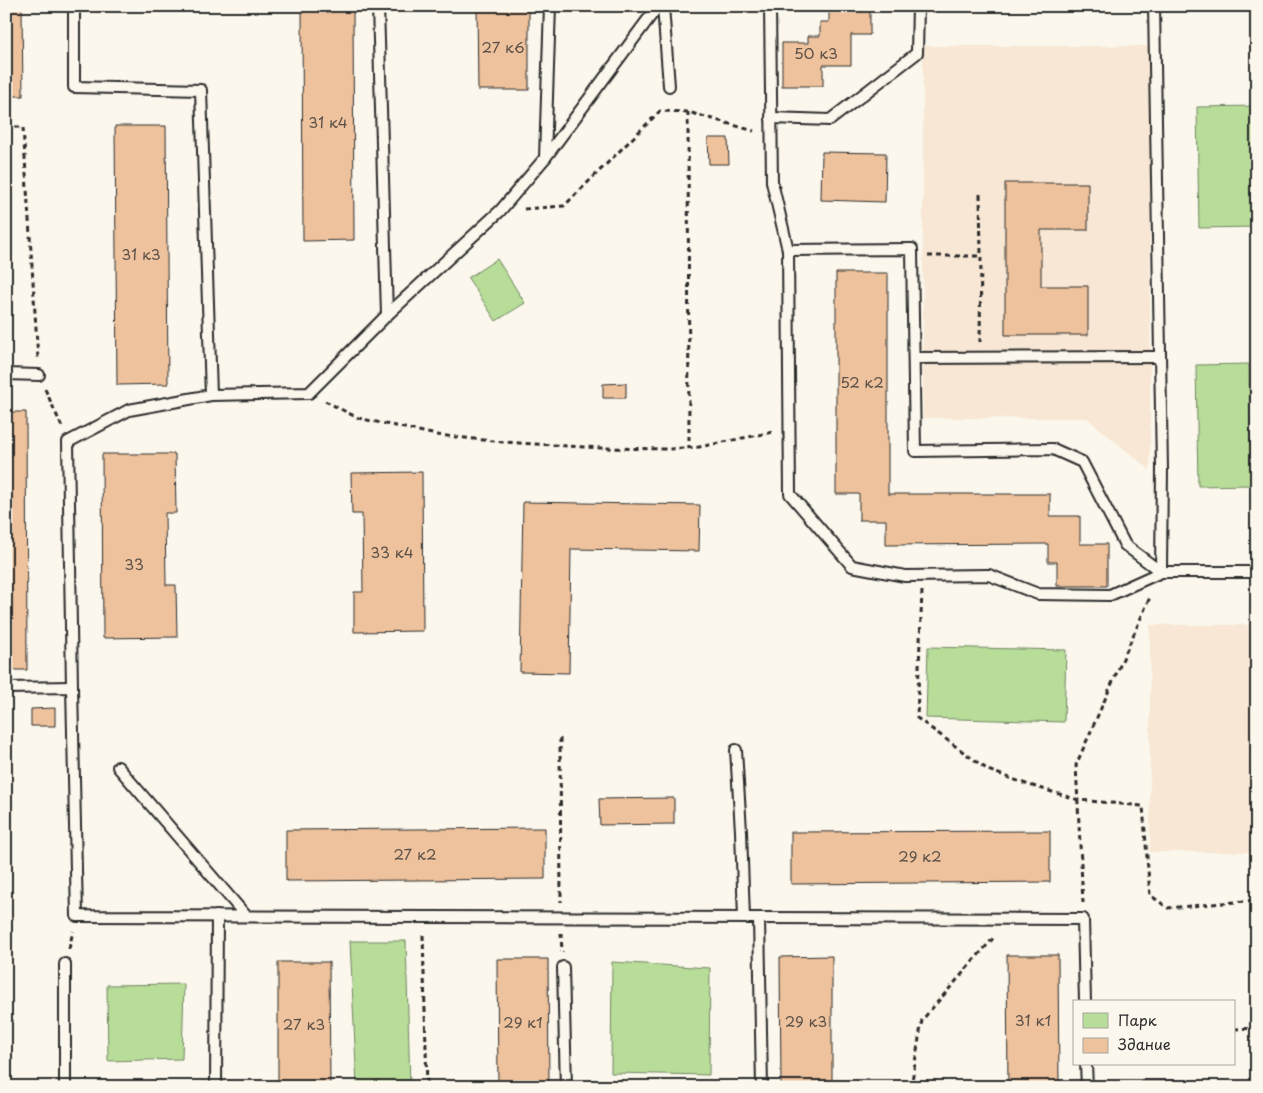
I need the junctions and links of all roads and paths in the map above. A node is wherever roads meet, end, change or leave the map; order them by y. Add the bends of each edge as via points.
1 (74, 6) edge
2 (378, 6) edge
3 (550, 6) edge
4 (658, 6) edge
5 (663, 6) edge
6 (770, 6) edge
7 (918, 6) edge
8 (1154, 6) edge
9 (669, 86) dead end
10 (688, 112) junction
11 (771, 118) junction
12 (6, 127) edge
13 (772, 136) junction
14 (545, 158) junction
15 (980, 194) dead end
16 (500, 211) junction
17 (788, 250) junction
18 (923, 256) dead end
19 (980, 256) junction
20 (387, 315) junction
21 (914, 358) junction
22 (980, 358) junction
23 (1160, 358) junction
24 (6, 374) edge
25 (39, 375) junction
26 (309, 393) junction
27 (211, 395) junction
28 (789, 428) junction
29 (68, 442) junction
30 (689, 448) junction
31 (1161, 572) junction
32 (1257, 572) edge
33 (922, 576) junction
34 (72, 687) junction
35 (6, 688) edge
36 (560, 738) dead end
37 (736, 750) dead end
38 (118, 767) dead end
39 (1079, 800) junction
40 (1257, 900) edge
41 (77, 916) junction
42 (216, 916) junction
43 (246, 916) junction
44 (422, 916) junction
45 (561, 917) junction
46 (744, 918) junction
47 (759, 918) junction
48 (1010, 919) junction
49 (1083, 919) junction
50 (65, 964) joint
51 (563, 967) joint
52 (1085, 1000) edge
53 (1257, 1028) edge
54 (1236, 1029) edge
55 (1086, 1066) edge
56 (65, 1087) edge
57 (216, 1087) edge
58 (427, 1087) edge
59 (566, 1087) edge
60 (762, 1087) edge
61 (910, 1087) edge
62 (1087, 1087) edge

1 - 27 lane via 74,87 201,90
2 - 20 lane
3 - 14 lane
4 - 14 lane
5 - 9 lane
6 - 11 lane
7 - 11 lane via 917,54 830,120
8 - 23 lane
10 - 13 path
10 - 16 path via 660,111 564,206
10 - 30 path
11 - 13 lane
12 - 25 path via 23,127
13 - 17 lane via 772,182
14 - 16 lane
15 - 19 path
16 - 20 lane
17 - 21 lane via 912,249
17 - 28 lane
18 - 19 path
19 - 22 path
20 - 26 lane
21 - 22 lane
21 - 31 lane via 915,451 1053,449 1082,462 1125,545
22 - 23 lane
23 - 31 lane
24 - 25 lane
25 - 29 path
26 - 27 lane
26 - 30 path via 358,418 437,435 601,448
27 - 29 lane via 129,410
28 - 30 path
28 - 33 lane via 790,494 852,566
29 - 34 lane
31 - 32 lane
31 - 33 lane via 1110,595 1038,594 989,575
31 - 39 path via 1076,765
33 - 39 path via 917,718 988,770
34 - 35 lane
34 - 41 lane
36 - 45 path
37 - 46 lane
38 - 43 lane
39 - 40 path via 1143,806 1150,894 1168,908
39 - 49 path
41 - 42 lane
41 - 50 path
42 - 43 lane
42 - 57 lane
43 - 44 lane
44 - 45 lane
44 - 58 path
45 - 46 lane
45 - 51 path
46 - 47 lane
47 - 48 lane
47 - 60 lane
48 - 49 lane
48 - 61 path via 922,1020
49 - 52 lane
50 - 56 lane
51 - 59 lane
53 - 54 path
55 - 62 lane

